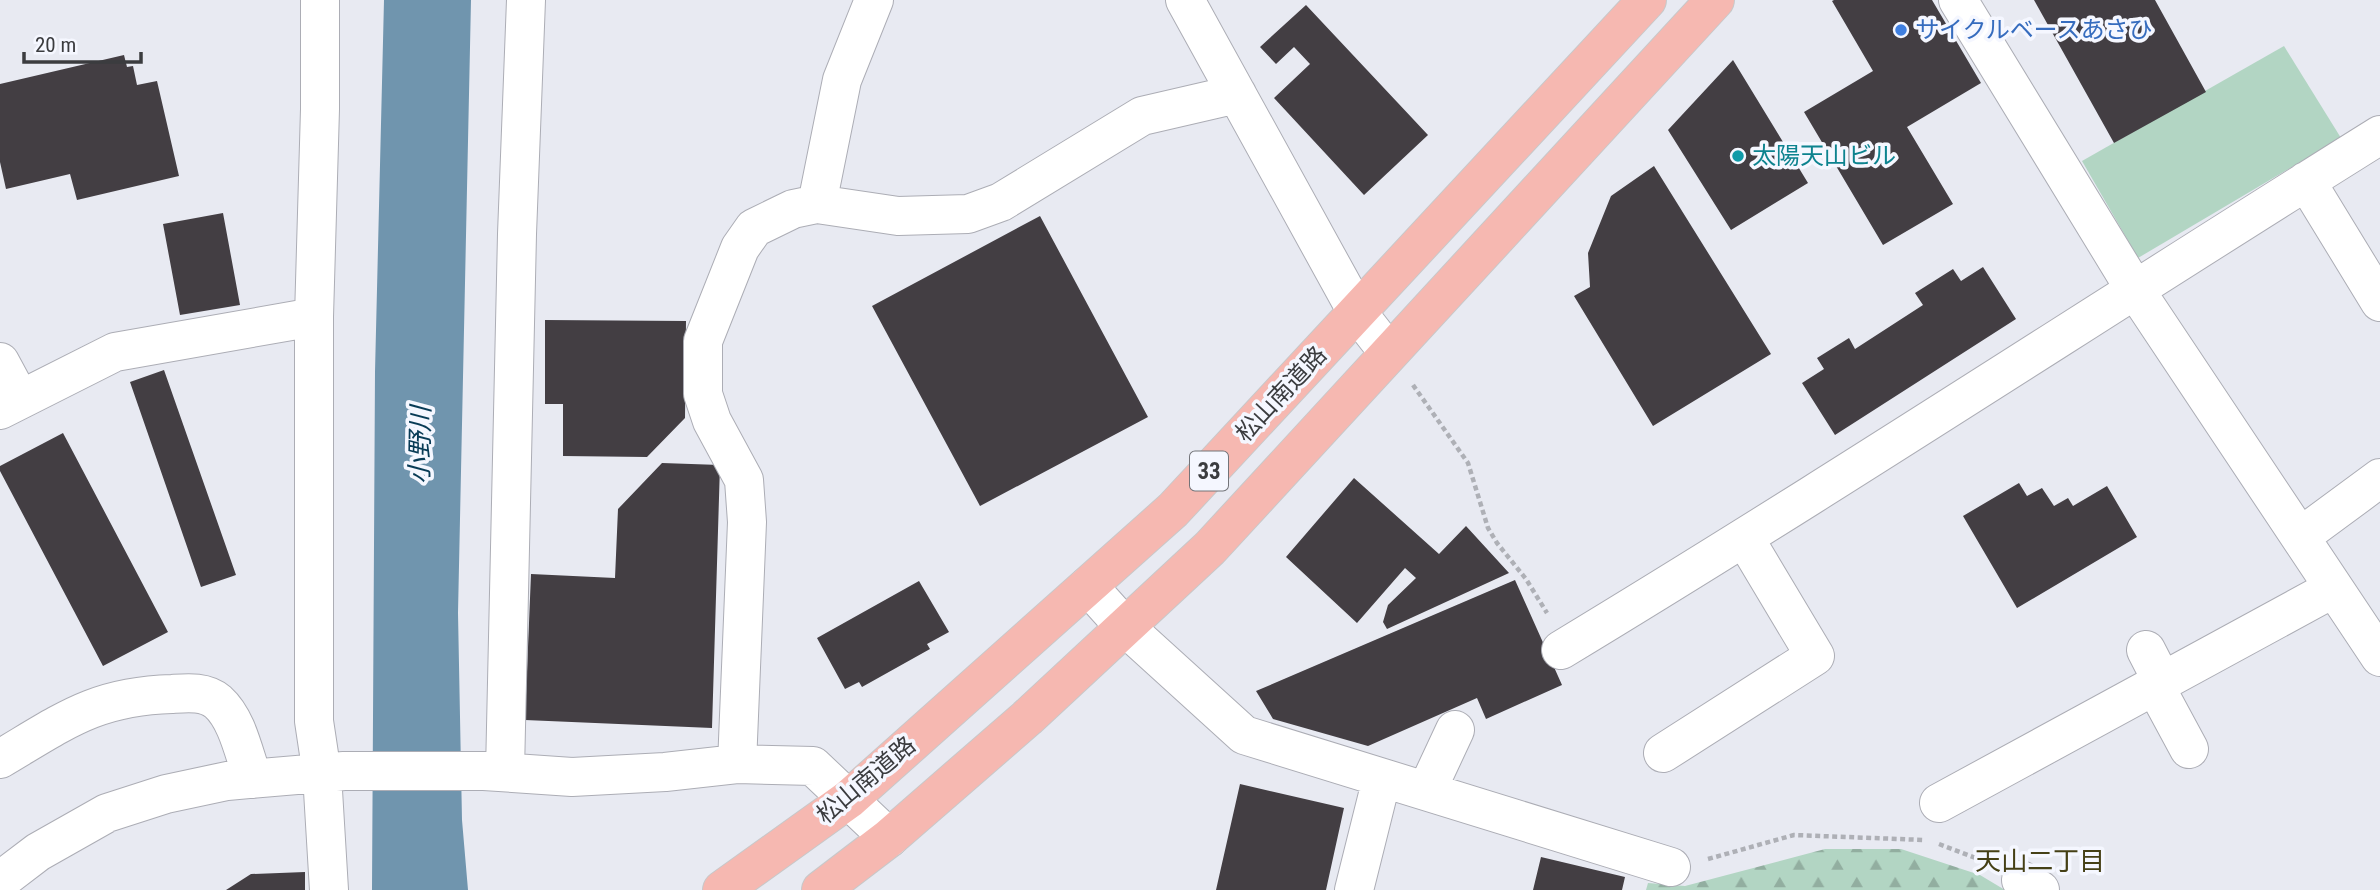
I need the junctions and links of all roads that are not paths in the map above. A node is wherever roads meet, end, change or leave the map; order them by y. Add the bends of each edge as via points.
1 (320, 0) edge
2 (526, 0) edge
3 (873, 0) edge
4 (1185, 0) edge
5 (1647, 0) edge
6 (1715, 0) edge
7 (1958, 0) edge
8 (1237, 94) junction
9 (2380, 135) edge
10 (2306, 181) junction
11 (817, 204) junction
12 (2134, 288) junction
13 (2380, 302) edge
14 (1357, 312) junction
15 (314, 317) junction
16 (1389, 354) junction
17 (0, 362) edge
18 (10, 404) edge
19 (2380, 478) edge
20 (2300, 537) junction
21 (1745, 539) junction
22 (1088, 586) junction
23 (2333, 588) junction
24 (1124, 626) junction
25 (1561, 650) road end
26 (2380, 657) edge
27 (2154, 673) junction
28 (1455, 730) dead end
29 (2189, 750) dead end
30 (1663, 753) dead end
31 (0, 759) edge
32 (737, 764) junction
33 (333, 772) junction
34 (494, 772) junction
35 (1382, 778) junction
36 (253, 779) junction
37 (1427, 790) junction
38 (849, 799) junction
39 (1939, 803) dead end
40 (889, 838) junction
41 (1671, 867) road end
42 (0, 881) edge
43 (329, 890) edge
44 (722, 890) edge
45 (821, 890) edge
46 (1354, 890) edge

1 - 15 street
2 - 34 street
3 - 11 street via 842,80
4 - 8 street
5 - 14 highway, 松山南道路 / 33
6 - 16 highway, 33
7 - 12 street
8 - 11 street via 1142,116 1000,202 968,214 898,216
8 - 14 street
9 - 10 street
10 - 12 street
10 - 13 street
11 - 32 street via 793,209 754,228 740,248 703,341 703,394 744,480 747,522
12 - 20 street
12 - 21 street
14 - 16 street
14 - 22 highway, 松山南道路 / 33 via 1173,510
15 - 18 street via 115,352
15 - 33 street via 314,721
16 - 24 highway, 33 via 1210,548
17 - 18 street
19 - 20 street
20 - 23 street
21 - 25 street
21 - 30 street via 1815,656
22 - 24 street
22 - 38 highway, 松山南道路 / 33
23 - 26 street
23 - 27 street
24 - 35 street via 1244,735
24 - 40 highway, 33 via 1027,719
27 - 29 street
27 - 39 street
28 - 37 street
31 - 36 street via 107,701 199,693 217,701 232,721
32 - 34 street via 572,777
32 - 38 street via 813,766
33 - 34 street
33 - 36 street
33 - 43 street
35 - 37 street
35 - 46 street
36 - 42 street via 166,794 107,813 38,852
37 - 41 street
38 - 40 street
38 - 44 highway, 松山南道路 / 33
40 - 45 highway, 33

